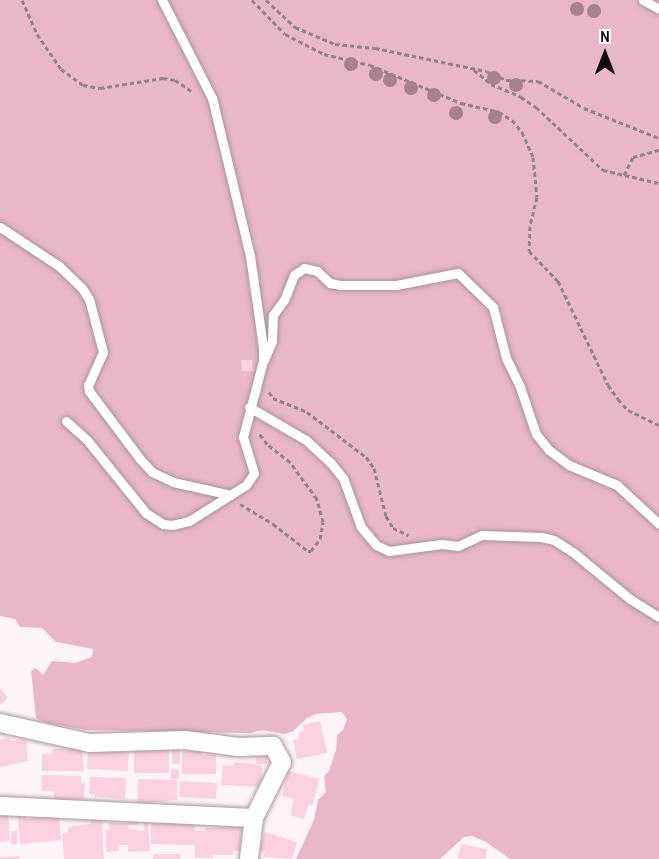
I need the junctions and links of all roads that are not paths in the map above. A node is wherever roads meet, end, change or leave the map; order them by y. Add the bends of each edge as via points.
1 (162, 0) edge
2 (643, 0) edge
3 (659, 9) edge
4 (0, 227) edge
5 (263, 361) junction
6 (249, 407) junction
7 (66, 421) dead end
8 (229, 496) junction
9 (659, 524) edge
10 (659, 618) edge
11 (0, 723) edge
12 (0, 806) edge
13 (254, 818) junction
14 (249, 859) edge

1 - 5 lane via 216,110 250,256
2 - 3 lane
4 - 8 lane via 59,266 89,299 103,352 89,391 140,459 152,472 173,483
5 - 6 lane
5 - 9 lane via 272,341 273,315 285,300 294,275 304,268 340,285 396,285 458,273 493,307 506,358 536,434 569,465 617,484
6 - 8 lane via 243,437 254,473
6 - 10 lane via 306,440 330,462 342,478 361,527 376,545 389,551 442,544 458,546 482,535 554,540
7 - 8 lane via 87,440 153,520 180,524
11 - 13 street via 90,742 185,741 273,746 282,762
12 - 13 street
13 - 14 street

